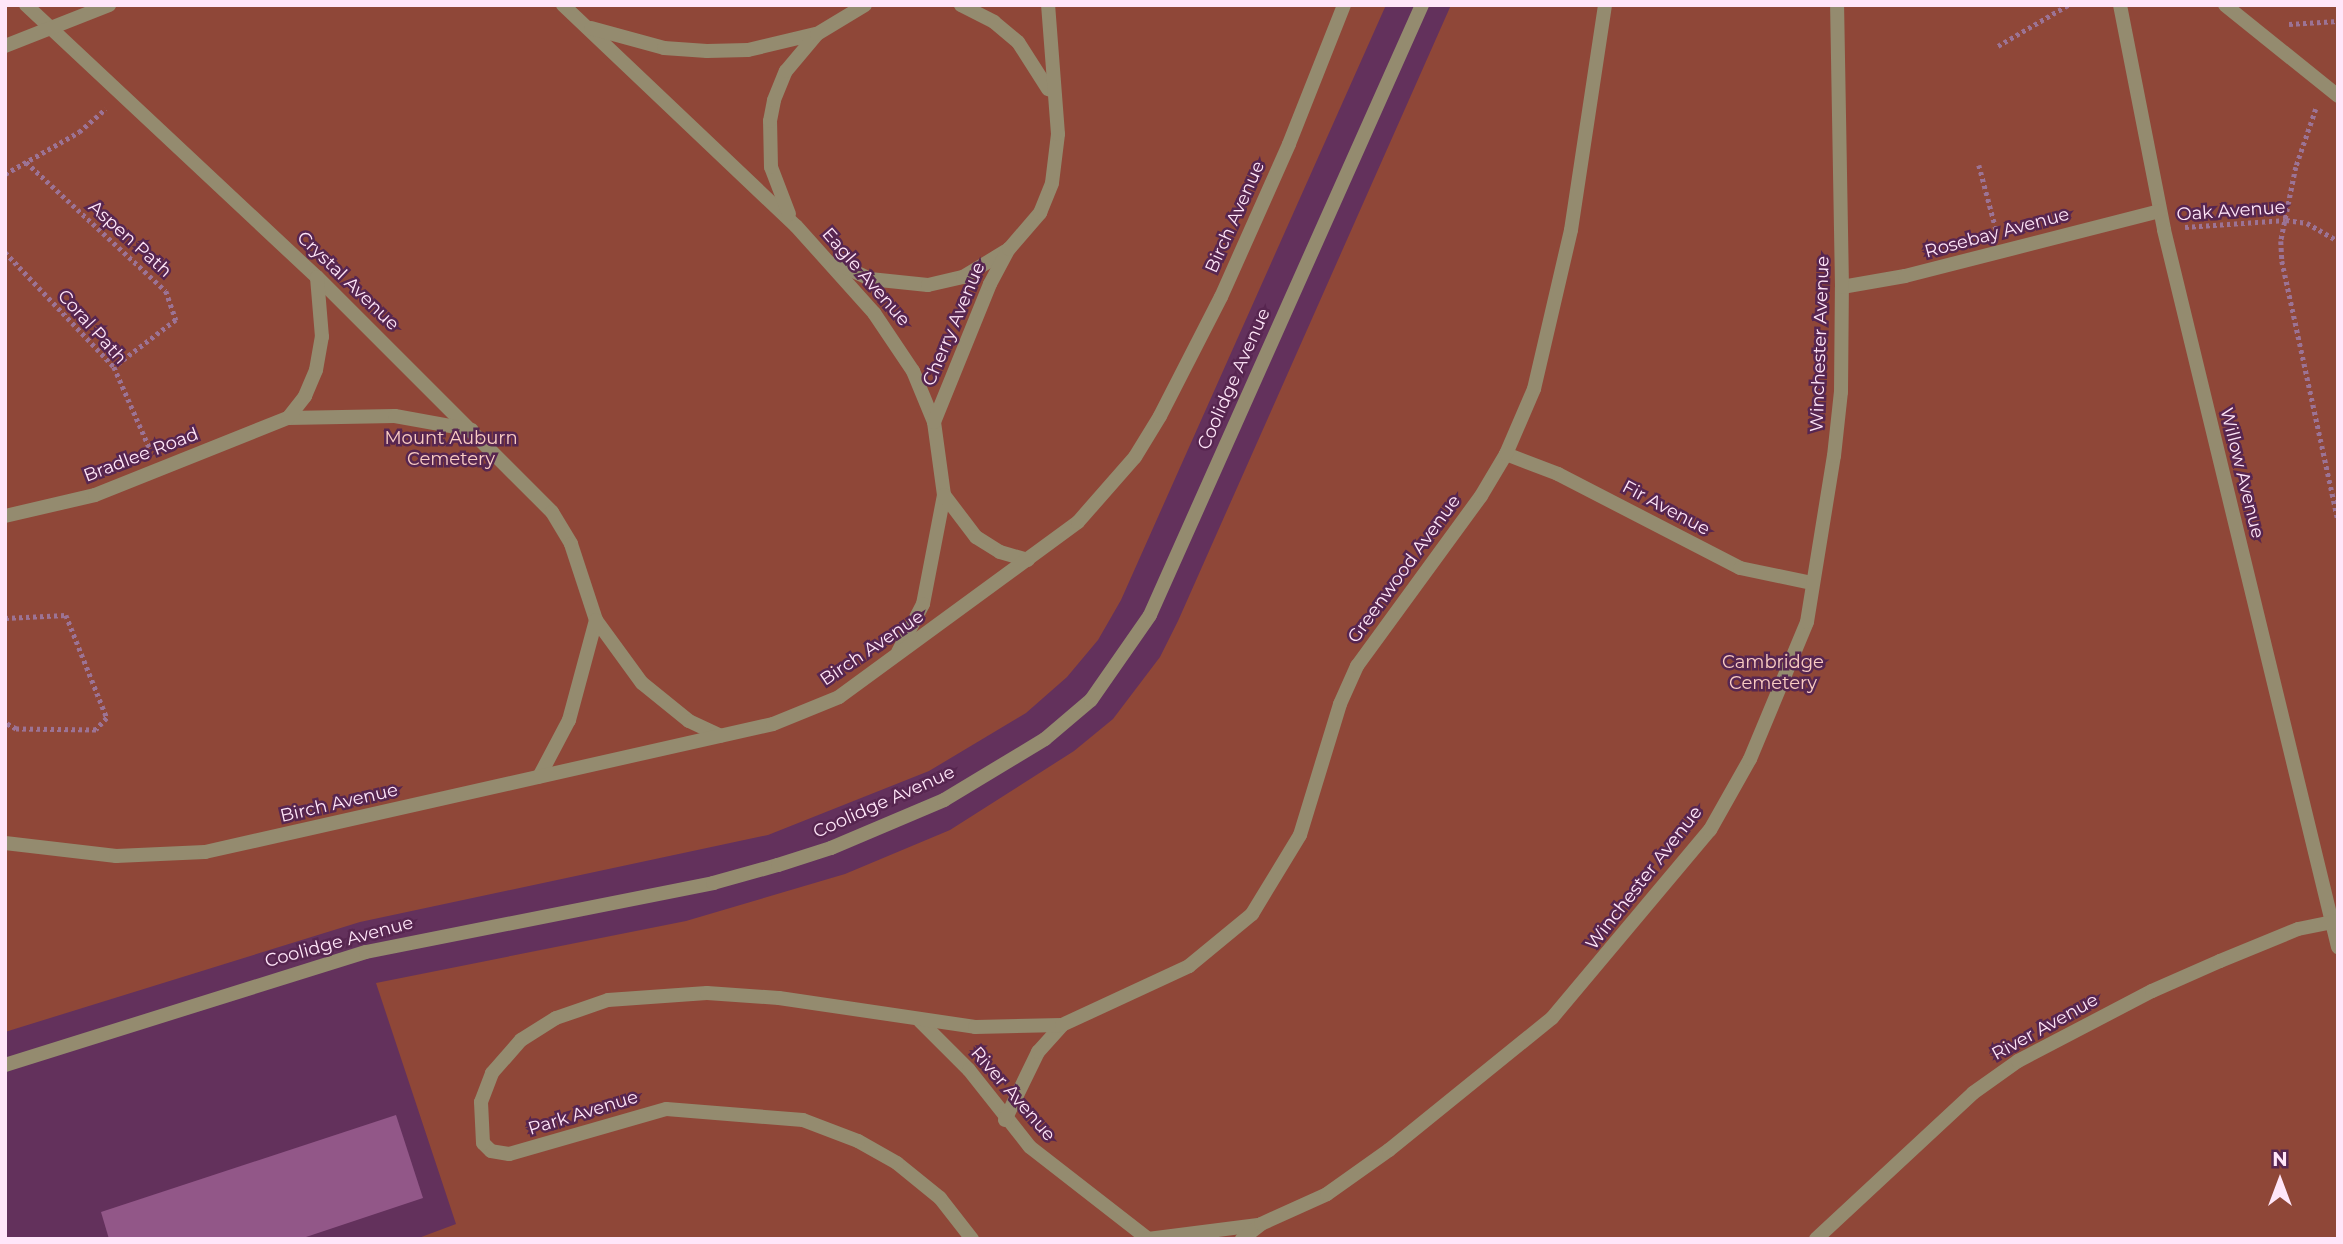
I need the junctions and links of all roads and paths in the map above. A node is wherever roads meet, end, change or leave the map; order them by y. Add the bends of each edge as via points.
1 (26, 5) edge
2 (109, 5) edge
3 (563, 5) edge
4 (865, 5) edge
5 (961, 5) edge
6 (1048, 5) edge
7 (1343, 5) edge
8 (1422, 5) edge
9 (1605, 5) edge
10 (1837, 5) edge
11 (2068, 5) edge
12 (2120, 5) edge
13 (2225, 5) edge
14 (851, 9) edge
15 (2338, 21) edge
16 (48, 27) junction
17 (587, 27) junction
18 (2253, 27) junction
19 (817, 34) junction
20 (5, 46) edge
21 (1998, 46) dead end
22 (2333, 91) edge
23 (121, 94) junction
24 (1054, 107) junction
25 (26, 162) junction
26 (1979, 165) dead end
27 (5, 174) edge
28 (2160, 211) junction
29 (1993, 220) dead end
30 (2286, 220) junction
31 (796, 226) junction
32 (2164, 230) junction
33 (2338, 241) edge
34 (815, 247) junction
35 (1009, 249) junction
36 (5, 252) edge
37 (317, 277) junction
38 (1842, 287) junction
39 (114, 367) junction
40 (288, 418) junction
41 (934, 422) junction
42 (473, 431) junction
43 (1506, 454) junction
44 (159, 470) junction
45 (944, 495) junction
46 (5, 516) edge
47 (2338, 519) edge
48 (1028, 560) junction
49 (1812, 583) junction
50 (5, 618) edge
51 (596, 620) junction
52 (894, 659) junction
53 (5, 723) edge
54 (721, 736) junction
55 (539, 776) junction
56 (5, 843) edge
57 (2334, 922) edge
58 (2338, 947) edge
59 (920, 1021) junction
60 (1062, 1025) junction
61 (5, 1065) edge
62 (1005, 1119) junction
63 (1261, 1224) junction
64 (972, 1239) edge
65 (1148, 1239) edge
66 (1242, 1239) edge
67 (1816, 1239) edge

1 - 16 street, Crystal Avenue
2 - 16 street
3 - 17 street, Eagle Avenue
4 - 14 street
5 - 24 street via 994,22 1018,42 1048,87
6 - 24 street, Cherry Avenue
7 - 48 street, Birch Avenue via 1284,157 1160,416 1108,492
8 - 61 street, Coolidge Avenue via 1150,615 1091,700 1045,739 944,800 788,862 713,883 354,955
9 - 43 street, Greenwood Avenue via 1554,320 1534,389
10 - 38 street, Winchester Avenue
11 - 21 path
12 - 28 street, Willow Avenue
13 - 18 street
14 - 19 street
15 - 18 path
16 - 20 street
16 - 23 street, Crystal Avenue
17 - 19 street via 664,48 707,51 748,50
17 - 31 street, Eagle Avenue
18 - 22 street
19 - 31 street via 786,71 770,121 771,167
22 - 30 path via 2297,167
23 - 25 path via 79,132
23 - 37 street, Crystal Avenue
24 - 35 street, Cherry Avenue via 1057,147 1052,183 1040,212
25 - 27 path
25 - 39 path, Aspen Path via 166,291 176,320
26 - 29 path
28 - 32 street, Willow Avenue
28 - 38 street, Rosebay Avenue via 1905,276
30 - 32 path, Oak Avenue
30 - 33 path, Oak Avenue via 2307,223
30 - 47 path via 2282,261 2290,312
31 - 34 street, Eagle Avenue
32 - 57 street, Willow Avenue
34 - 35 street via 840,266 870,279 928,285 963,277
34 - 41 street, Eagle Avenue via 896,341
35 - 41 street, Cherry Avenue
36 - 39 path, Coral Path
37 - 40 street via 322,337 316,370 305,396
37 - 42 street, Crystal Avenue
38 - 49 street, Winchester Avenue via 1842,392
39 - 44 path, Coral Path
40 - 42 street, Bradlee Road via 395,416
40 - 44 street, Bradlee Road
41 - 45 street, Eagle Avenue
42 - 51 street, Crystal Avenue via 552,512 571,544
43 - 49 street, Fir Avenue via 1558,474 1741,568
43 - 60 street, Greenwood Avenue via 1357,666 1340,704 1300,835 1252,914 1189,966
44 - 46 street, Bradlee Road via 62,505
45 - 48 street via 976,537 1000,552
45 - 52 street, Eagle Avenue via 923,604
48 - 52 street, Birch Avenue
49 - 63 street, Winchester Avenue via 1807,622 1750,759 1710,830 1607,958 1552,1018 1389,1150 1327,1194
50 - 53 path via 66,615 107,718 103,728 96,730 16,729
51 - 54 street, Crystal Avenue via 642,682 689,721
51 - 55 street via 569,720
52 - 54 street, Birch Avenue via 808,712
54 - 55 street, Birch Avenue
55 - 56 street, Birch Avenue via 205,852 116,856
57 - 58 street, Willow Avenue
57 - 67 street, River Avenue via 2298,929 2163,986 2018,1061 1973,1093
59 - 60 street, Greenwood Avenue via 975,1027
59 - 62 street, River Avenue via 969,1070
59 - 64 street, Park Avenue via 803,1001 719,994 608,1000 556,1018 521,1040 492,1073 481,1102 479,1128 491,1152 509,1154 666,1109 803,1119 897,1163 940,1198
60 - 62 street via 1038,1052
62 - 65 street, River Avenue via 1030,1147
63 - 65 street
63 - 66 street, Winchester Avenue

